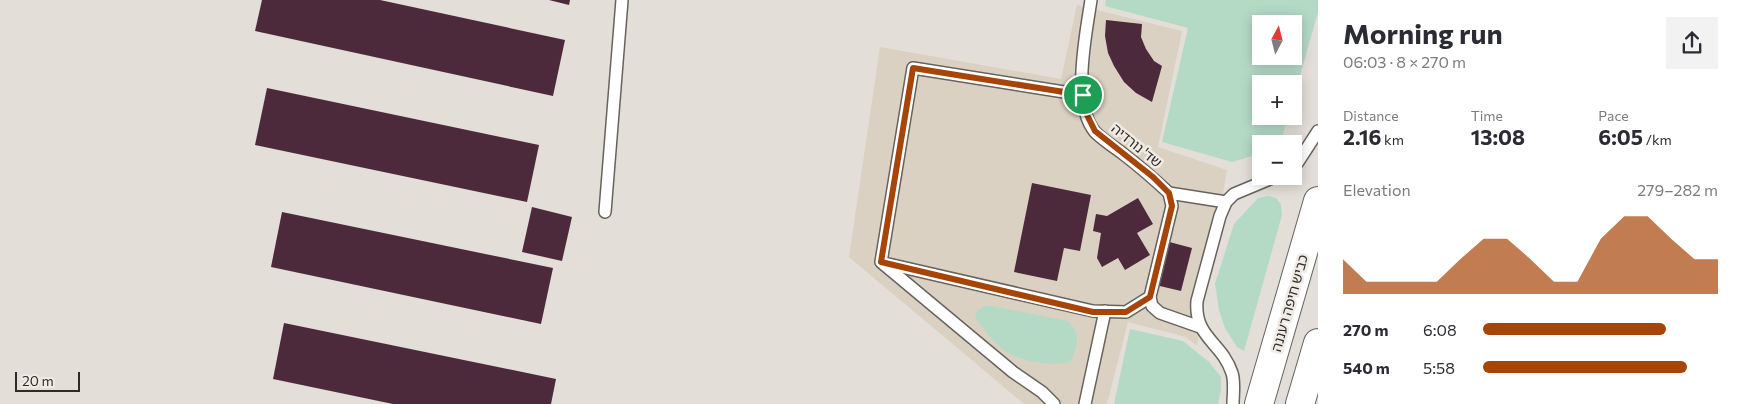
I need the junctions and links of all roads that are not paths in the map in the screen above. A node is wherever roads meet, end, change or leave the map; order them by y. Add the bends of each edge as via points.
1 (622, 0) edge
2 (1091, 0) edge
3 (1083, 95) junction
4 (1318, 131) edge
5 (1302, 156) edge
6 (1256, 185) edge
7 (1169, 193) junction
8 (1318, 201) edge
9 (1226, 202) junction
10 (605, 212) dead end
11 (881, 262) junction
12 (1150, 297) junction
13 (1105, 312) junction
14 (1200, 327) junction
15 (1318, 343) edge
16 (1054, 404) edge
17 (1085, 404) edge
18 (1233, 404) edge
19 (1259, 404) edge
20 (1300, 404) edge

1 - 10 lane
2 - 3 lane, שד' נורדיה via 1083,62
3 - 7 lane, שד' נורדיה via 1084,109 1095,131
3 - 11 lane via 913,68
4 - 5 lane
6 - 9 lane via 1234,194
7 - 9 lane
7 - 12 lane via 1172,206
8 - 19 highway, כביש חיפה רעננה
9 - 14 lane via 1197,301
11 - 13 lane via 1093,312
11 - 16 lane
12 - 13 lane via 1126,312
12 - 14 lane via 1152,306 1160,313
13 - 17 lane
14 - 18 lane via 1224,357 1232,374
15 - 20 highway

